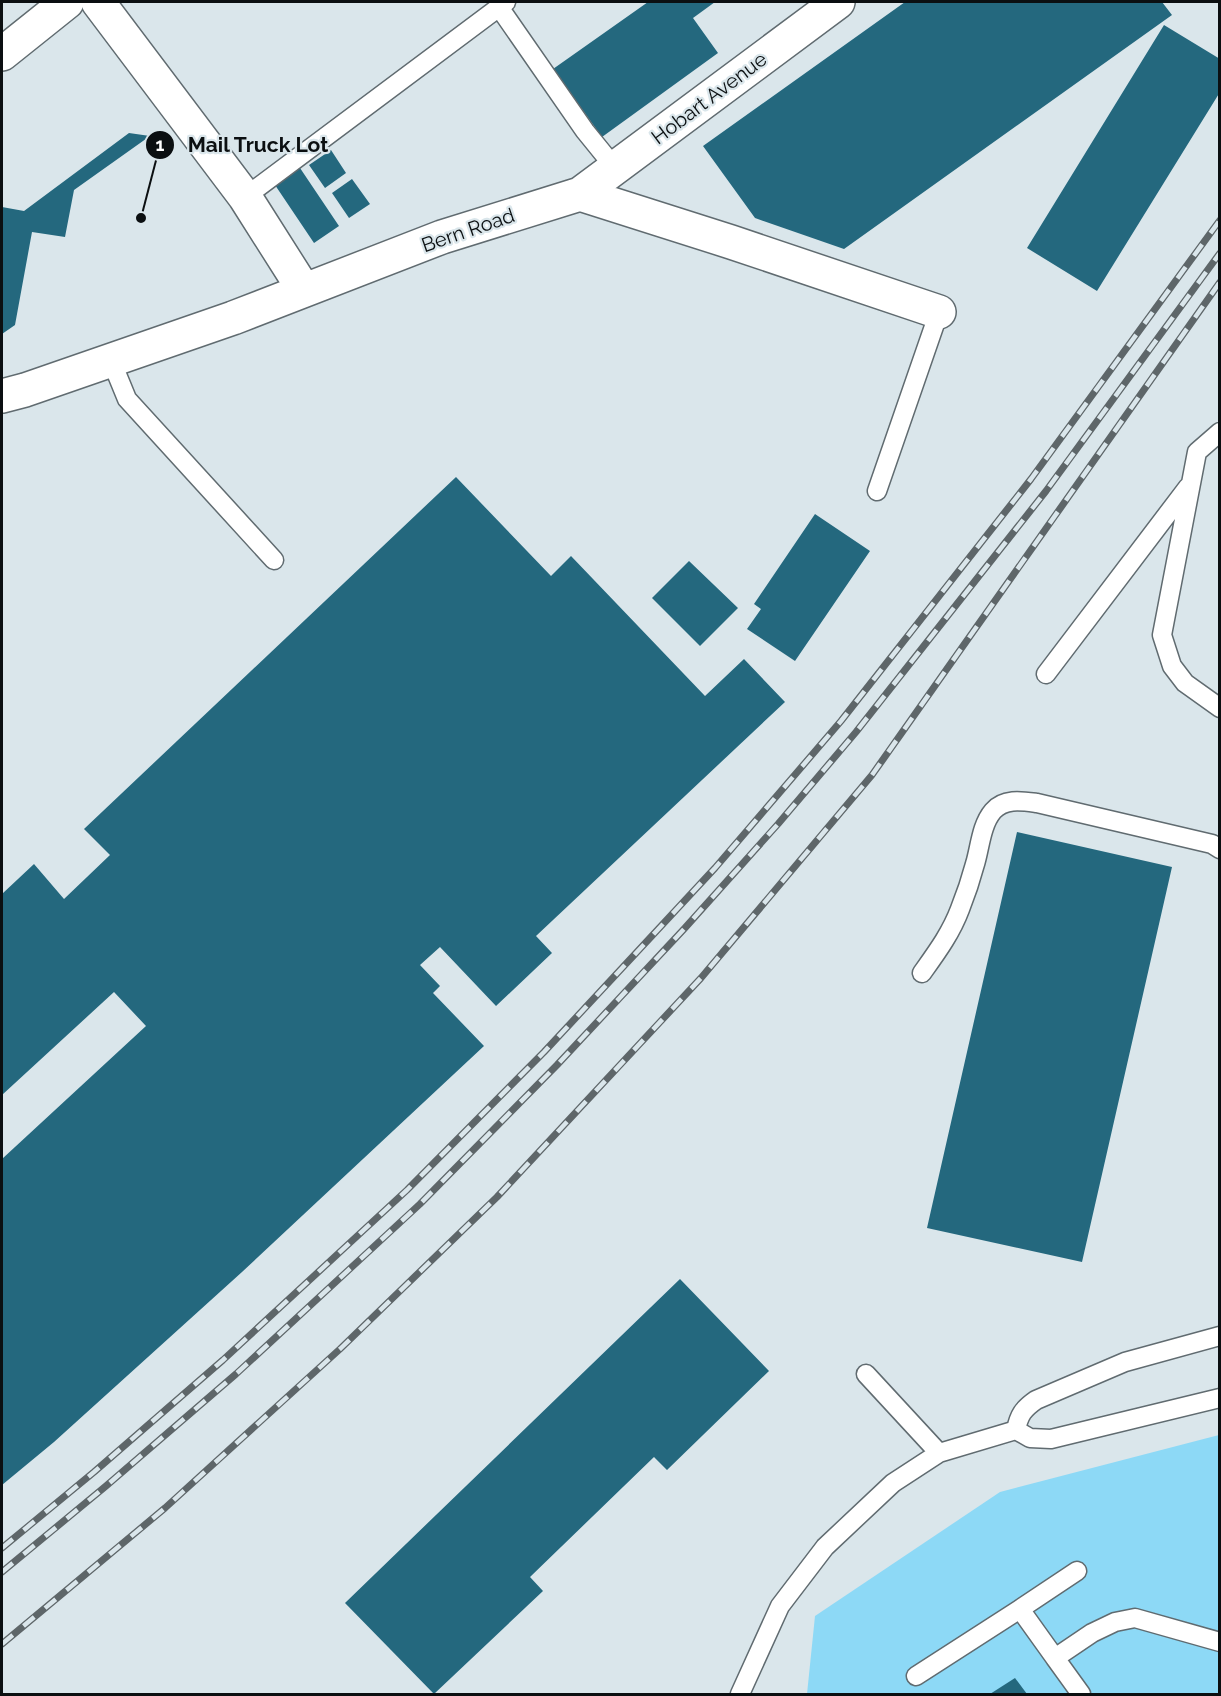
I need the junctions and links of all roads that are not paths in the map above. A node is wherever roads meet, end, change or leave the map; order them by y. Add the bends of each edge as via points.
1 (67, 2) edge
2 (98, 2) edge
3 (838, 2) edge
4 (502, 4) edge
5 (2, 54) edge
6 (615, 168) junction
7 (580, 194) junction
8 (245, 197) junction
9 (304, 290) junction
10 (939, 312) joint
11 (111, 360) junction
12 (2, 396) edge
13 (1220, 432) edge
14 (1191, 484) junction
15 (877, 491) dead end
16 (274, 560) dead end
17 (1046, 675) dead end
18 (1220, 708) edge
19 (1220, 849) edge
20 (922, 973) dead end
21 (1220, 1336) edge
22 (866, 1374) dead end
23 (1220, 1398) edge
24 (1016, 1430) junction
25 (939, 1452) junction
26 (1077, 1571) dead end
27 (1020, 1609) junction
28 (1220, 1642) edge
29 (1055, 1658) junction
30 (916, 1676) dead end
31 (740, 1695) edge
32 (1081, 1695) edge

1 - 5 street
2 - 8 street
3 - 6 street, Hobart Avenue
4 - 6 lane via 585,131
4 - 8 lane
6 - 7 street, Hobart Avenue
7 - 9 street, Bern Road via 442,237
7 - 10 street
8 - 9 street
9 - 11 street, Bern Road
10 - 15 lane
11 - 12 street, Bern Road
11 - 16 lane via 127,399
13 - 14 lane via 1197,452
14 - 17 lane
14 - 18 lane via 1162,635 1172,666 1185,683
19 - 20 lane via 1037,803 1003,804 993,811 985,826 975,866 945,941
21 - 24 lane via 1125,1362 1035,1400 1019,1416
22 - 25 lane
23 - 24 lane via 1052,1439 1030,1438
24 - 25 lane
25 - 31 lane via 893,1483 825,1547 780,1606
26 - 27 lane
27 - 29 lane
27 - 30 lane
28 - 29 lane via 1135,1618 1092,1633
29 - 32 lane

